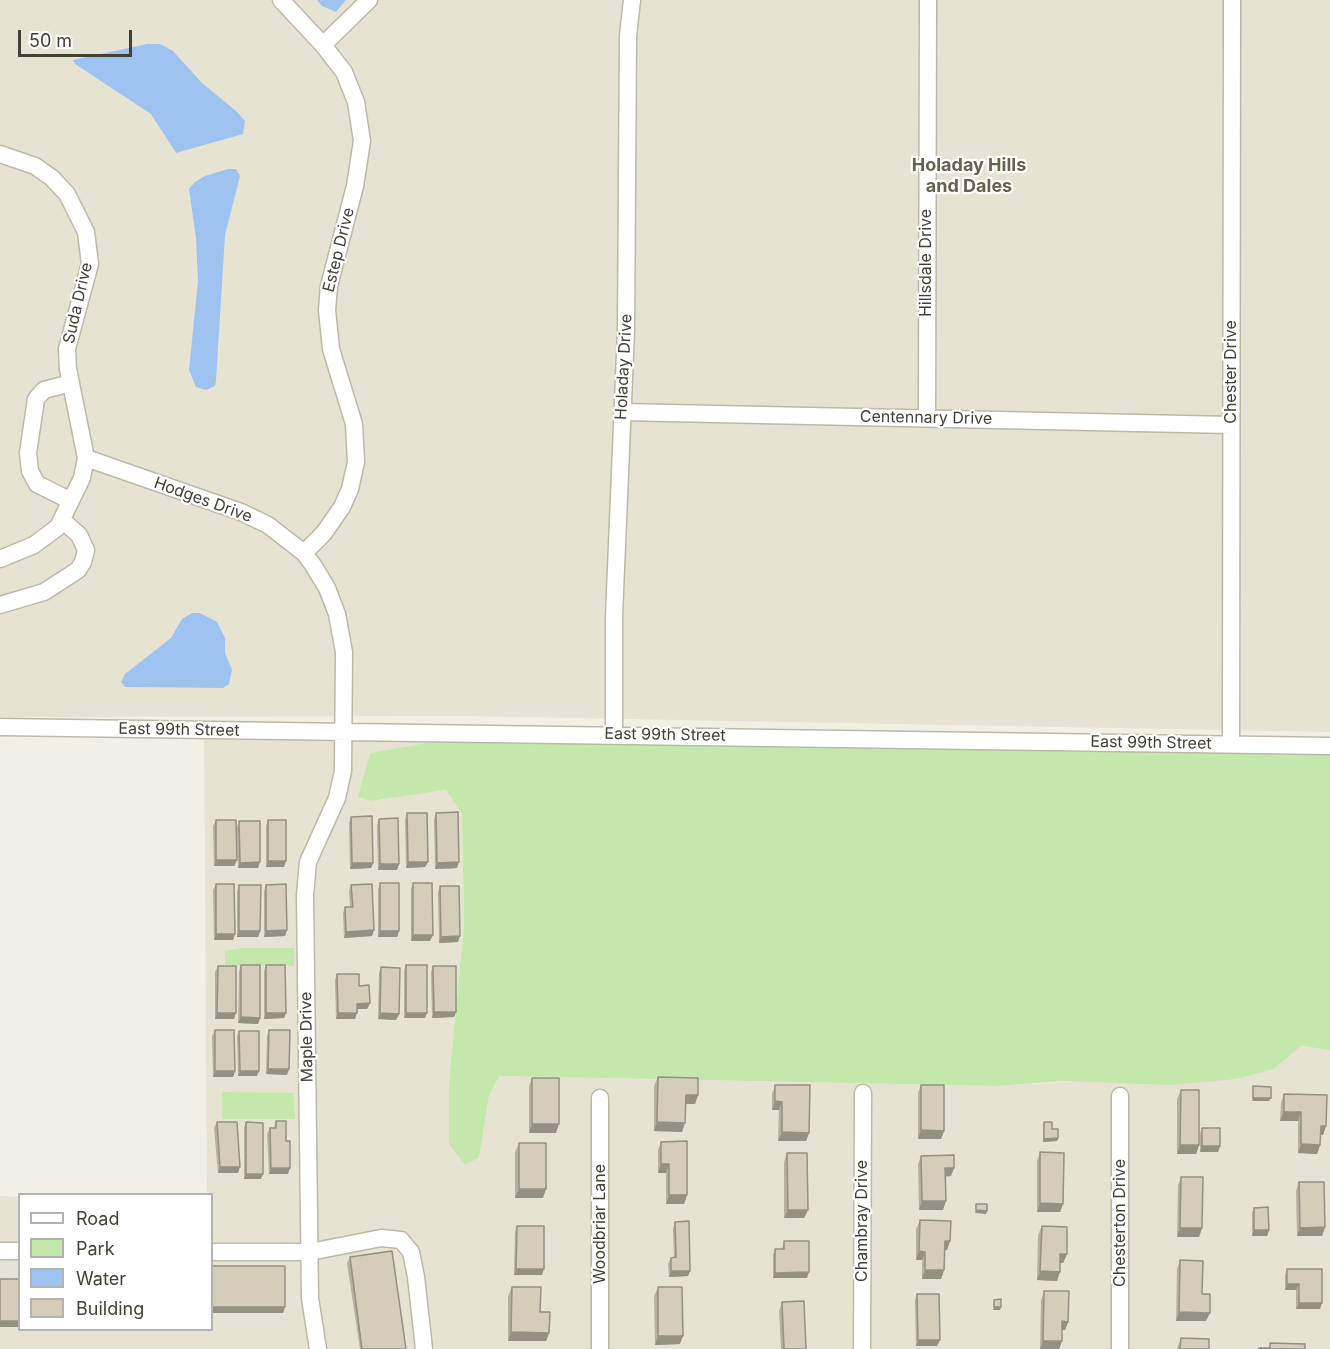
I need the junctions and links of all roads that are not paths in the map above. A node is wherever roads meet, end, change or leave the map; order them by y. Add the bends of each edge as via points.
1 (281, 0) edge
2 (369, 0) edge
3 (632, 0) edge
4 (928, 0) edge
5 (1232, 0) edge
6 (323, 45) junction
7 (0, 154) edge
8 (71, 383) junction
9 (622, 412) junction
10 (927, 418) junction
11 (1231, 425) junction
12 (86, 458) junction
13 (71, 501) junction
14 (62, 520) junction
15 (303, 553) junction
16 (0, 559) edge
17 (0, 605) edge
18 (0, 727) edge
19 (345, 731) junction
20 (614, 734) junction
21 (1231, 744) junction
22 (1330, 746) edge
23 (863, 1093) dead end
24 (1120, 1096) dead end
25 (600, 1098) dead end
26 (0, 1251) edge
27 (18, 1251) edge
28 (213, 1252) edge
29 (310, 1252) junction
30 (318, 1349) edge
31 (424, 1349) edge
32 (600, 1349) edge
33 (862, 1349) edge
34 (1120, 1349) edge

1 - 6 street, Estep Drive
2 - 6 street
3 - 9 street, Holaday Drive via 628,36
4 - 10 street, Hillsdale Drive
5 - 11 street, Chester Drive
6 - 15 street, Estep Drive via 344,72 362,131 360,163 327,310 331,349 351,414 356,449 354,475 342,507
7 - 8 street, Suda Drive via 35,166 52,178 72,201 86,231 90,264 68,342
8 - 12 street, Suda Drive
8 - 13 street via 44,390 36,399 28,453 30,471 37,484
9 - 10 street, Centennary Drive
9 - 20 street, Holaday Drive
10 - 11 street, Centennary Drive
11 - 21 street, Chester Drive
12 - 13 street
12 - 15 street, Hodges Drive via 256,519
13 - 14 street
14 - 16 street via 34,545
14 - 17 street via 84,544 83,562 44,592
15 - 19 street, Hodges Drive via 327,588 340,627
18 - 19 street, East 99th Street
19 - 20 street, East 99th Street
19 - 29 street, Maple Drive via 338,798 308,862 305,896
20 - 21 street, East 99th Street
21 - 22 street, East 99th Street
23 - 33 street, Chambray Drive
24 - 34 street, Chesterton Drive
25 - 32 street, Woodbriar Lane
26 - 27 street
28 - 29 street
29 - 30 street, Maple Drive via 310,1298
29 - 31 street via 381,1238 401,1240 411,1252 417,1277

